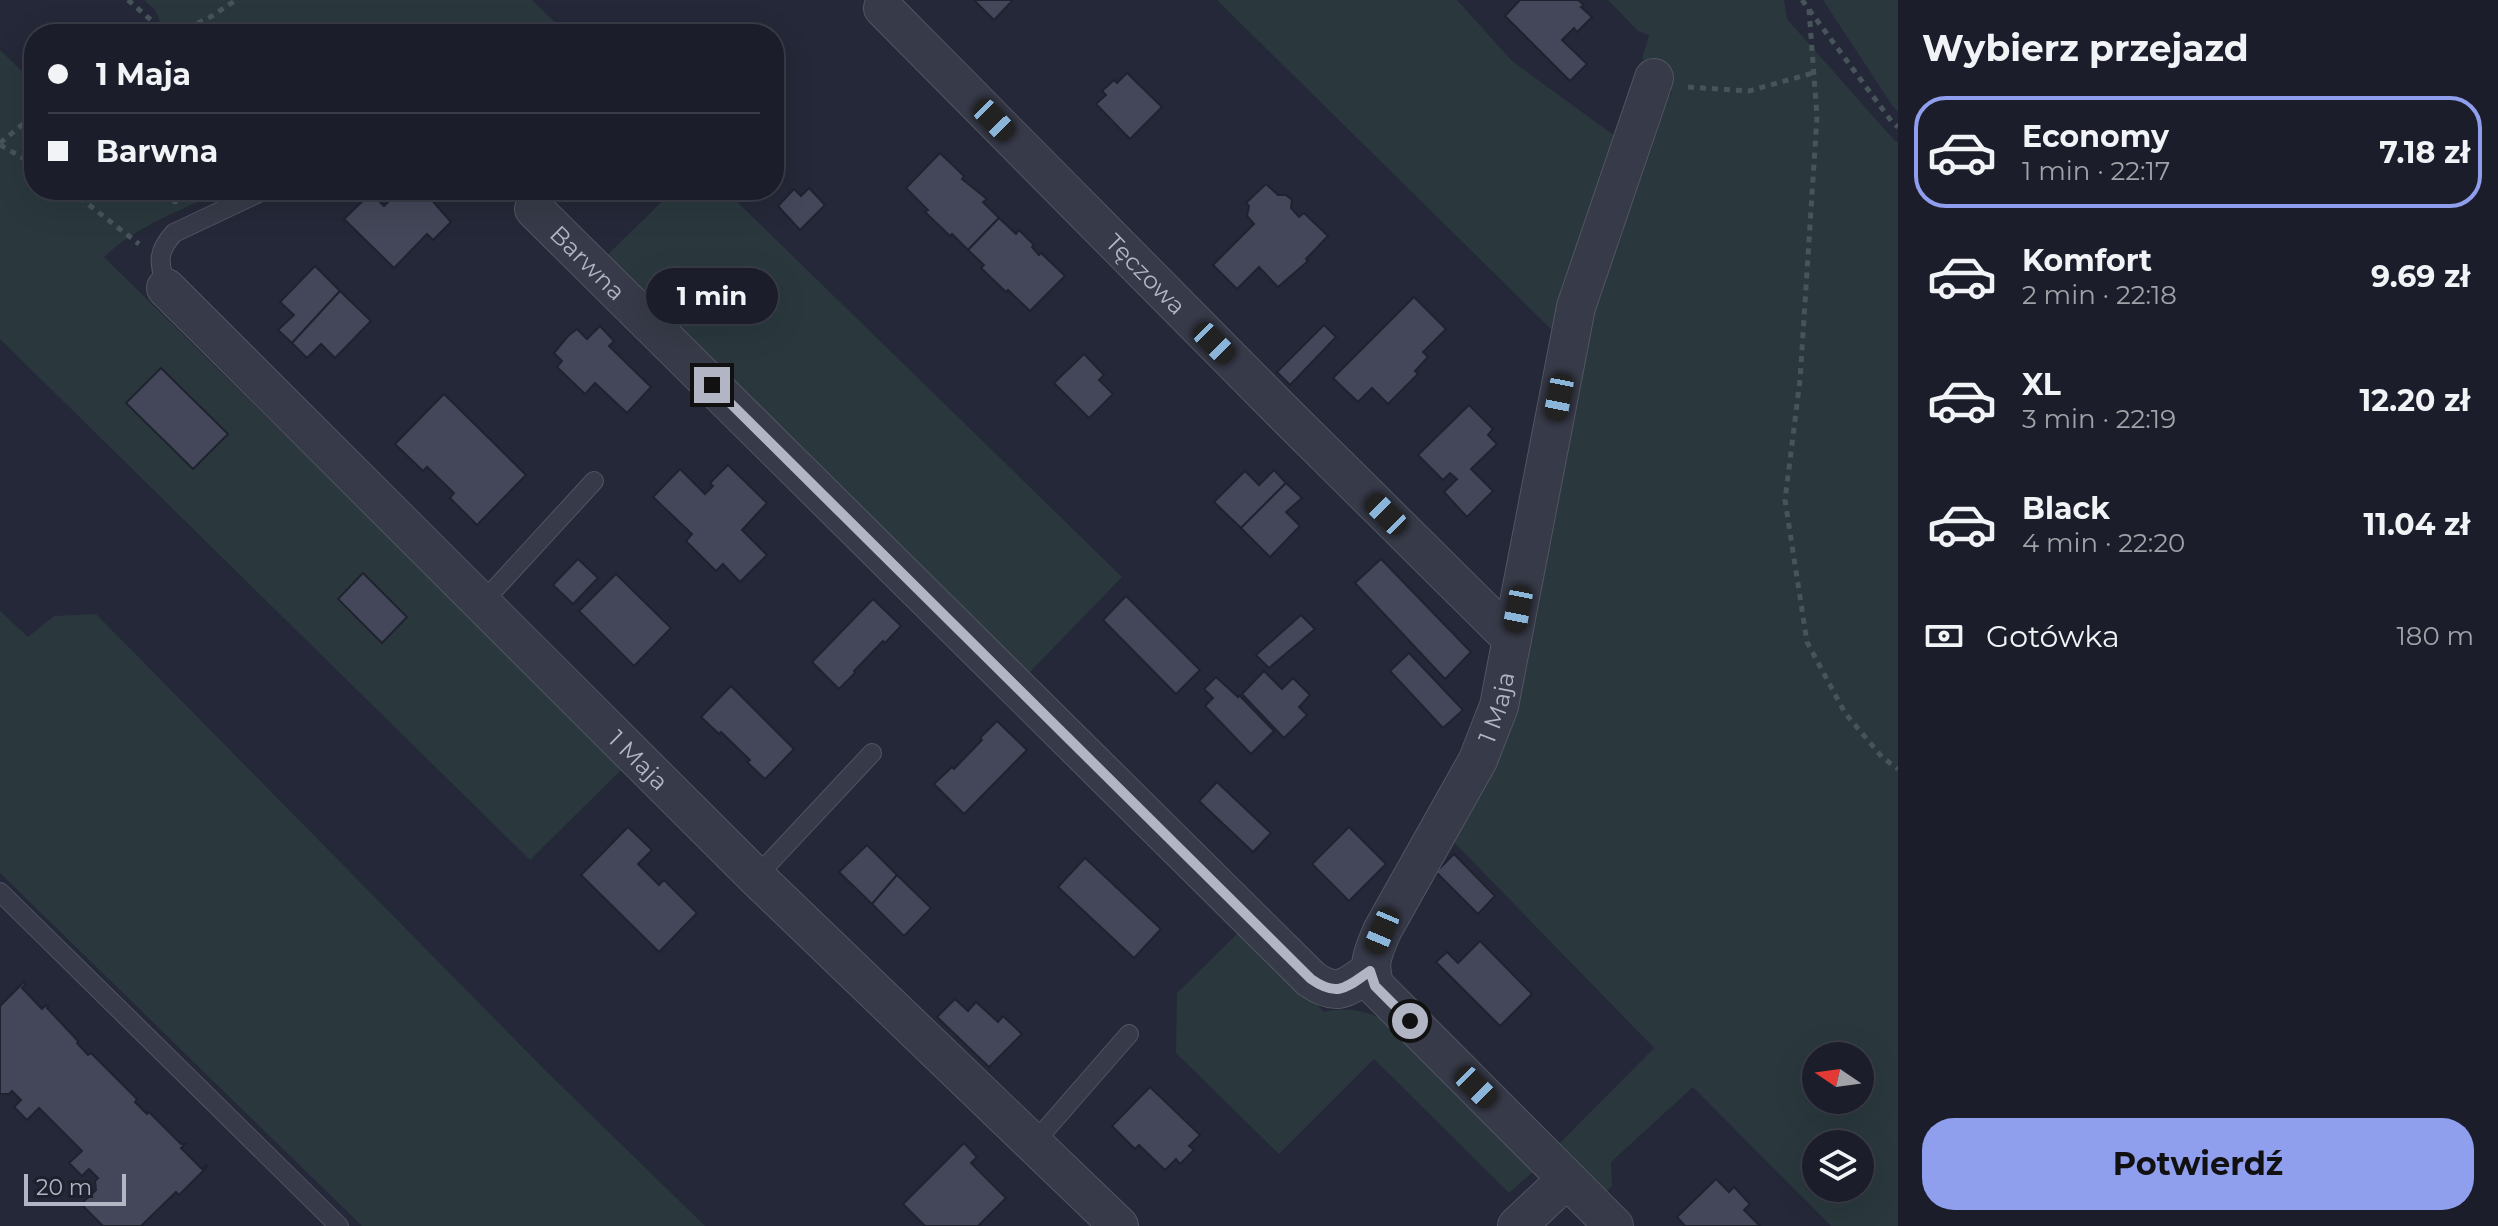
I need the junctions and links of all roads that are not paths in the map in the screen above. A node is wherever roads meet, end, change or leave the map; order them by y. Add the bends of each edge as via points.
1 (883, 8) dead end
2 (1654, 78) road end
3 (244, 200) edge
4 (534, 209) dead end
5 (163, 274) joint
6 (594, 481) dead end
7 (482, 603) junction
8 (1512, 639) junction
9 (872, 753) dead end
10 (756, 877) junction
11 (0, 892) edge
12 (1370, 971) junction
13 (1129, 1034) dead end
14 (1034, 1143) junction
15 (1567, 1179) junction
16 (339, 1226) edge
17 (1119, 1226) edge
18 (1517, 1226) edge
19 (1614, 1226) edge

1 - 8 street, Tęczowa
2 - 8 street, 1 Maja via 1576,307
3 - 5 lane via 174,233 165,243
4 - 12 street, Barwna via 1311,979 1323,988 1345,989
5 - 7 street, 1 Maja
6 - 7 lane
7 - 10 street, 1 Maja
8 - 12 street, 1 Maja via 1499,706 1478,760 1382,931
9 - 10 lane
10 - 14 street, 1 Maja
11 - 16 lane
12 - 15 street via 1375,986
13 - 14 lane
14 - 17 street, 1 Maja
15 - 18 street
15 - 19 street

